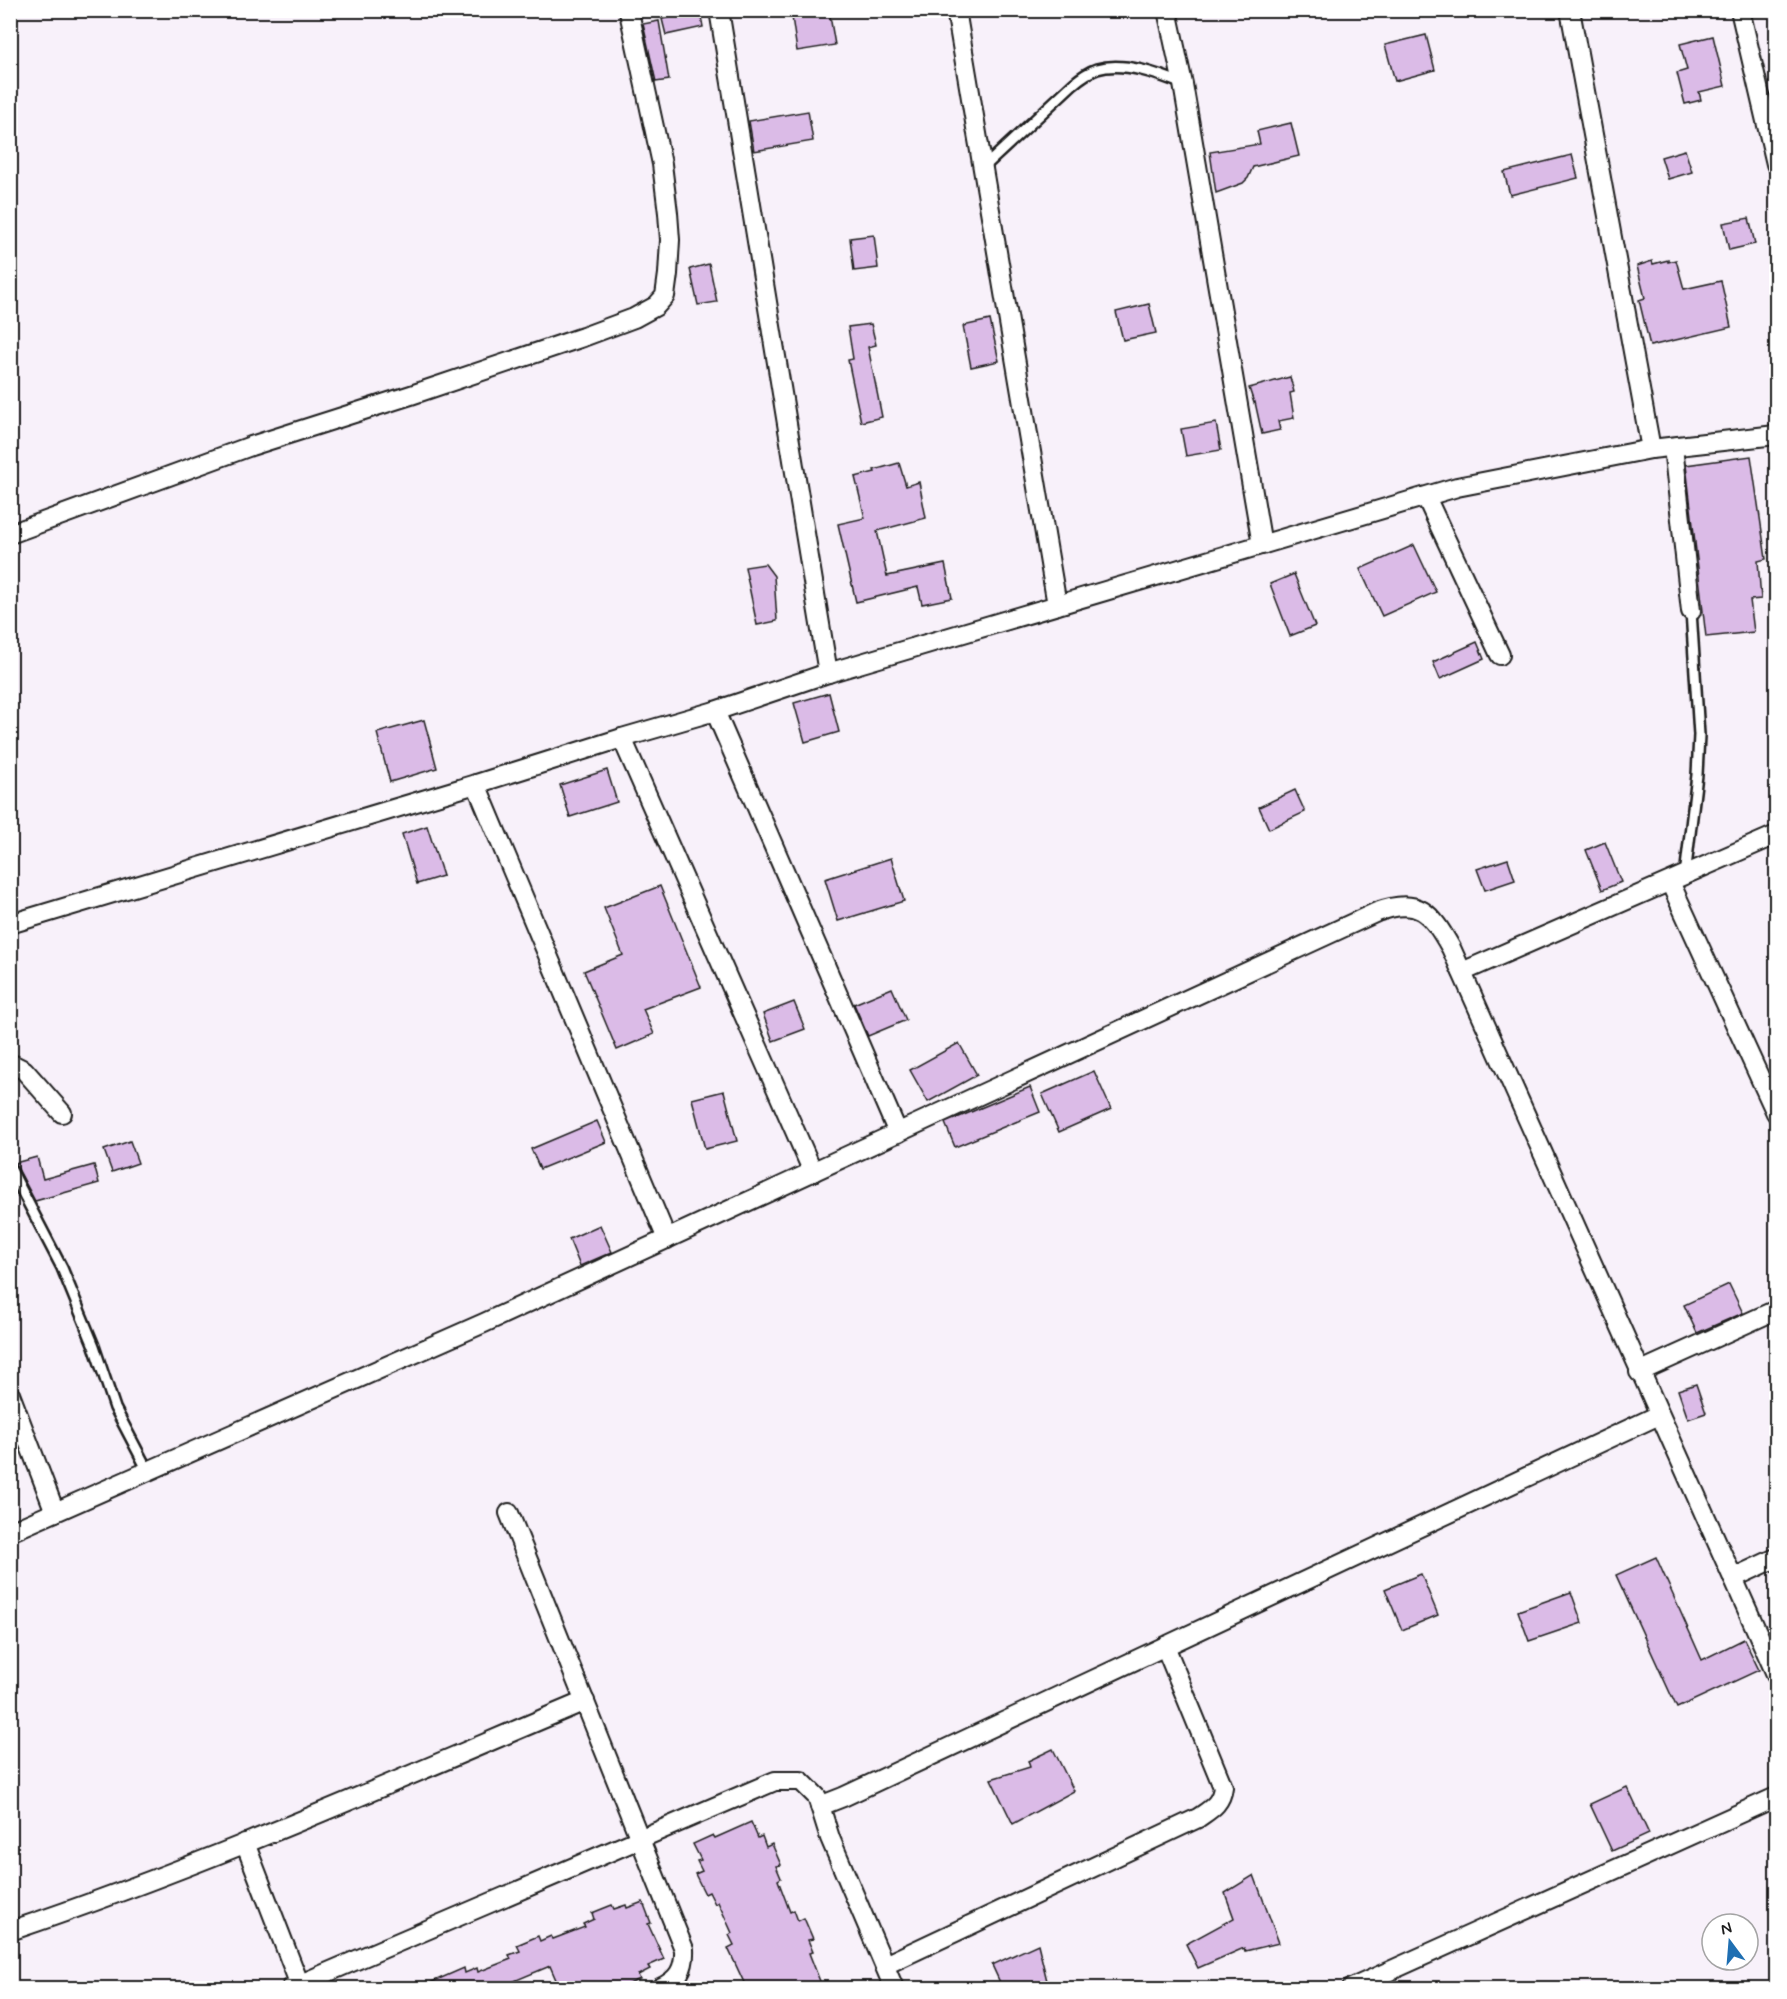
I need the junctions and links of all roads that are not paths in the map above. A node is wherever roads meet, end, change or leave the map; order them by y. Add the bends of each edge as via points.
1 (719, 10) edge
2 (956, 10) edge
3 (1167, 10) edge
4 (1570, 10) edge
5 (1740, 10) edge
6 (629, 12) edge
7 (1184, 84) junction
8 (1776, 164) edge
9 (983, 168) junction
10 (1776, 435) edge
11 (1673, 447) junction
12 (1652, 449) junction
13 (1426, 497) junction
14 (10, 534) edge
15 (1262, 544) junction
16 (1057, 604) junction
17 (1691, 611) joint
18 (1500, 655) dead end
19 (828, 673) junction
20 (715, 711) junction
21 (622, 738) junction
22 (476, 784) junction
23 (1776, 835) edge
24 (1678, 879) junction
25 (10, 924) edge
26 (1462, 972) junction
27 (10, 1063) edge
28 (62, 1113) dead end
29 (1776, 1113) edge
30 (898, 1133) junction
31 (10, 1168) edge
32 (813, 1172) junction
33 (667, 1239) junction
34 (1776, 1310) edge
35 (1639, 1372) junction
36 (10, 1394) edge
37 (1659, 1415) junction
38 (148, 1471) junction
39 (55, 1512) junction
40 (509, 1513) dead end
41 (10, 1532) edge
42 (1776, 1558) edge
43 (1733, 1578) junction
44 (1165, 1646) junction
45 (1776, 1674) edge
46 (585, 1701) junction
47 (1776, 1797) edge
48 (820, 1806) junction
49 (640, 1839) junction
50 (245, 1843) junction
51 (10, 1931) edge
52 (885, 1965) junction
53 (297, 1987) edge
54 (660, 1989) edge
55 (894, 1989) edge
56 (1352, 1989) edge

1 - 19 street
2 - 9 street
3 - 7 street
4 - 12 street
5 - 8 street
6 - 14 street via 662,164 668,213 668,274 664,296 656,306 583,337 251,446
7 - 9 lane via 1137,70 1098,69 1073,84
7 - 15 street
9 - 16 street
10 - 11 street
11 - 12 street
11 - 17 street
12 - 13 street via 1457,487
13 - 15 street
13 - 18 street
15 - 16 street
16 - 19 street
17 - 24 lane via 1699,735 1697,775
19 - 20 street
20 - 21 street
20 - 30 street
21 - 22 street
21 - 32 street
22 - 25 street
22 - 33 street
23 - 24 street
24 - 26 street
24 - 29 street
26 - 30 street via 1437,923 1423,909 1393,906
26 - 35 street
27 - 28 street via 24,1070
30 - 32 street
31 - 38 lane via 62,1268 115,1408
32 - 33 street
33 - 38 street
34 - 35 street
35 - 37 street
36 - 39 street
37 - 43 street
37 - 44 street
38 - 39 street
39 - 41 street
40 - 46 street
42 - 43 street
43 - 45 street
44 - 48 street
44 - 52 street via 1223,1787 1215,1807
46 - 49 street
46 - 50 street
47 - 56 street
48 - 49 street via 817,1797 801,1781 775,1781
48 - 52 street
49 - 53 street
49 - 54 street via 684,1949 682,1971
50 - 51 street via 89,1905
50 - 53 street
52 - 55 street

